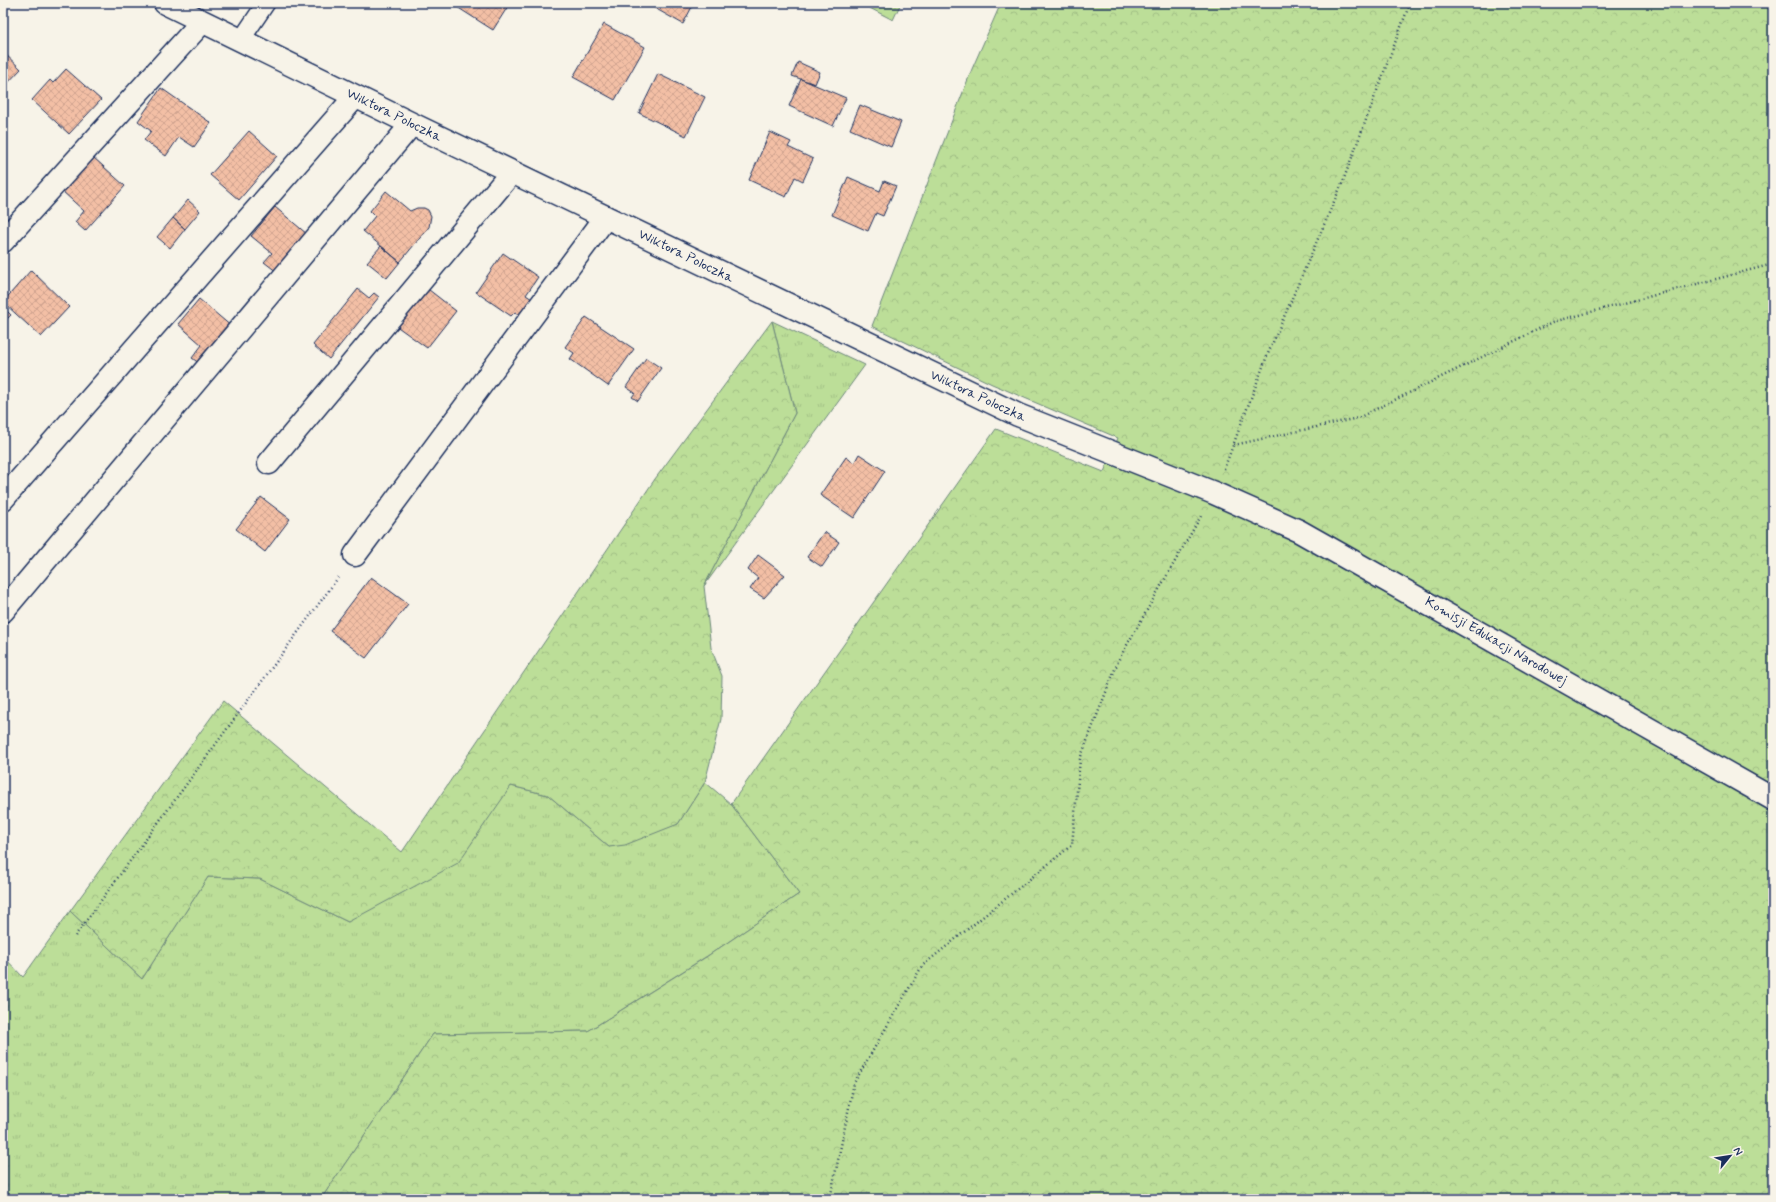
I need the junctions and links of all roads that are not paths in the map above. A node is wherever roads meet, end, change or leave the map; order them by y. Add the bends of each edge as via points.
1 (165, 3) edge
2 (266, 3) edge
3 (202, 22) junction
4 (241, 40) junction
5 (355, 96) junction
6 (412, 124) junction
7 (512, 172) junction
8 (606, 217) junction
9 (3, 241) edge
10 (269, 463) dead end
11 (1214, 493) joint
12 (3, 499) edge
13 (354, 555) road end
14 (3, 611) edge
15 (1773, 799) edge

1 - 3 street, Wiktora Poloczka
2 - 4 lane
3 - 4 street, Wiktora Poloczka
3 - 9 street
4 - 5 street, Wiktora Poloczka
5 - 6 street, Wiktora Poloczka
5 - 12 street
6 - 7 street, Wiktora Poloczka
6 - 14 street
7 - 8 street, Wiktora Poloczka
7 - 10 street
8 - 11 street, Wiktora Poloczka via 1018,415
8 - 13 street
11 - 15 street, Komisji Edukacji Narodowej via 1299,531

